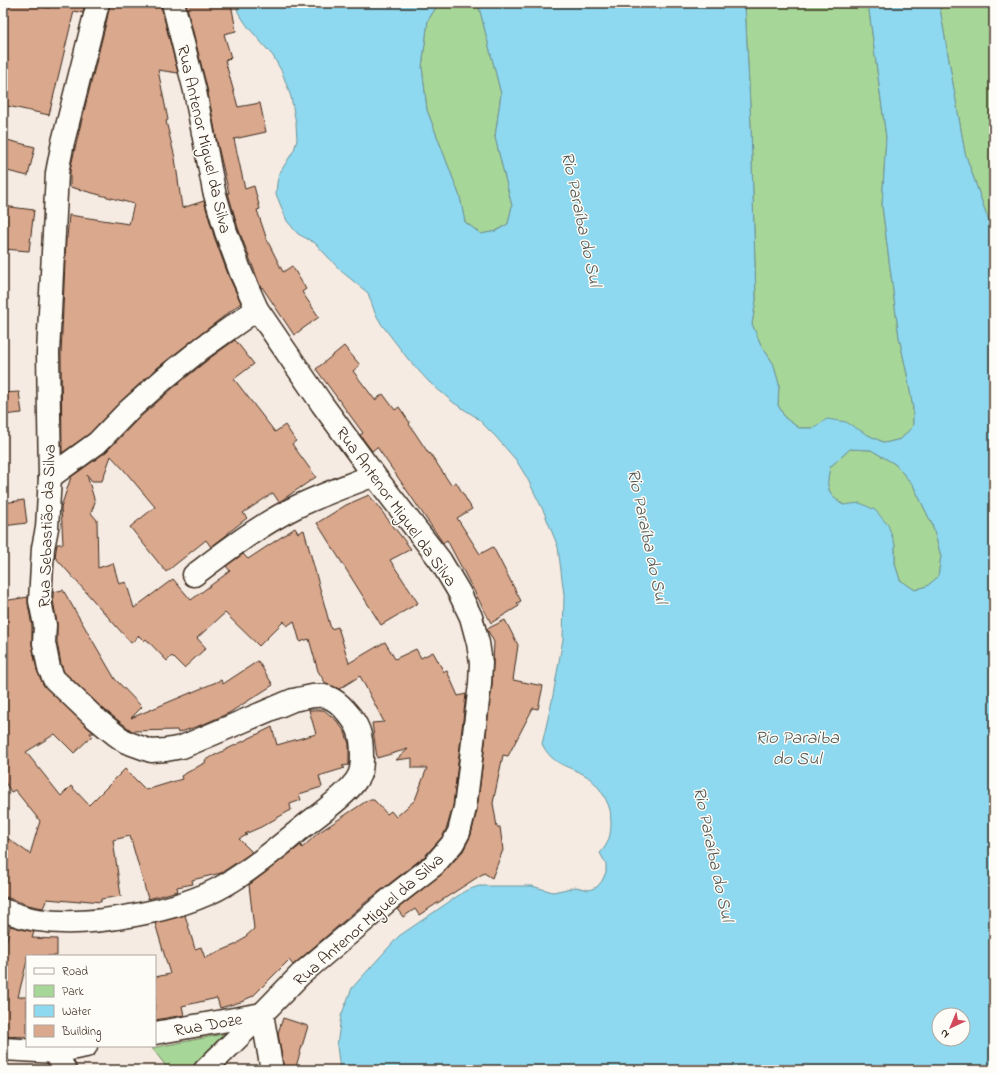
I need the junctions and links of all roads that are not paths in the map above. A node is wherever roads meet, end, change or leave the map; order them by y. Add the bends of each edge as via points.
1 (98, 3) edge
2 (173, 3) edge
3 (257, 309) junction
4 (374, 475) junction
5 (50, 476) junction
6 (194, 575) dead end
7 (3, 910) edge
8 (262, 1014) junction
9 (156, 1033) edge
10 (84, 1047) edge
11 (3, 1048) edge
12 (60, 1061) edge
13 (205, 1070) edge
14 (272, 1070) edge

1 - 5 street, Rua Sebastião da Silva via 57,173 48,353
2 - 3 street, Rua Antenor Miguel da Silva via 195,91 214,191 226,232
3 - 4 street, Rua Antenor Miguel da Silva
3 - 5 street via 202,348 129,410 97,443
4 - 6 street via 293,508 249,534
4 - 8 street, Rua Antenor Miguel da Silva via 440,560 460,592 478,643 481,663 480,684 466,808 459,832 444,856 304,971
5 - 7 street, Rua Sebastião da Silva via 40,601 45,625 44,643 54,679 90,713 126,742 151,750 166,750 188,745 293,700 319,695 338,702 355,721 363,745 362,765 358,778 351,788 244,873 210,893 133,916 102,920 37,920
8 - 9 street, Rua Doze
8 - 13 street, Rua Antenor Miguel da Silva
8 - 14 street
10 - 12 street
11 - 12 street

